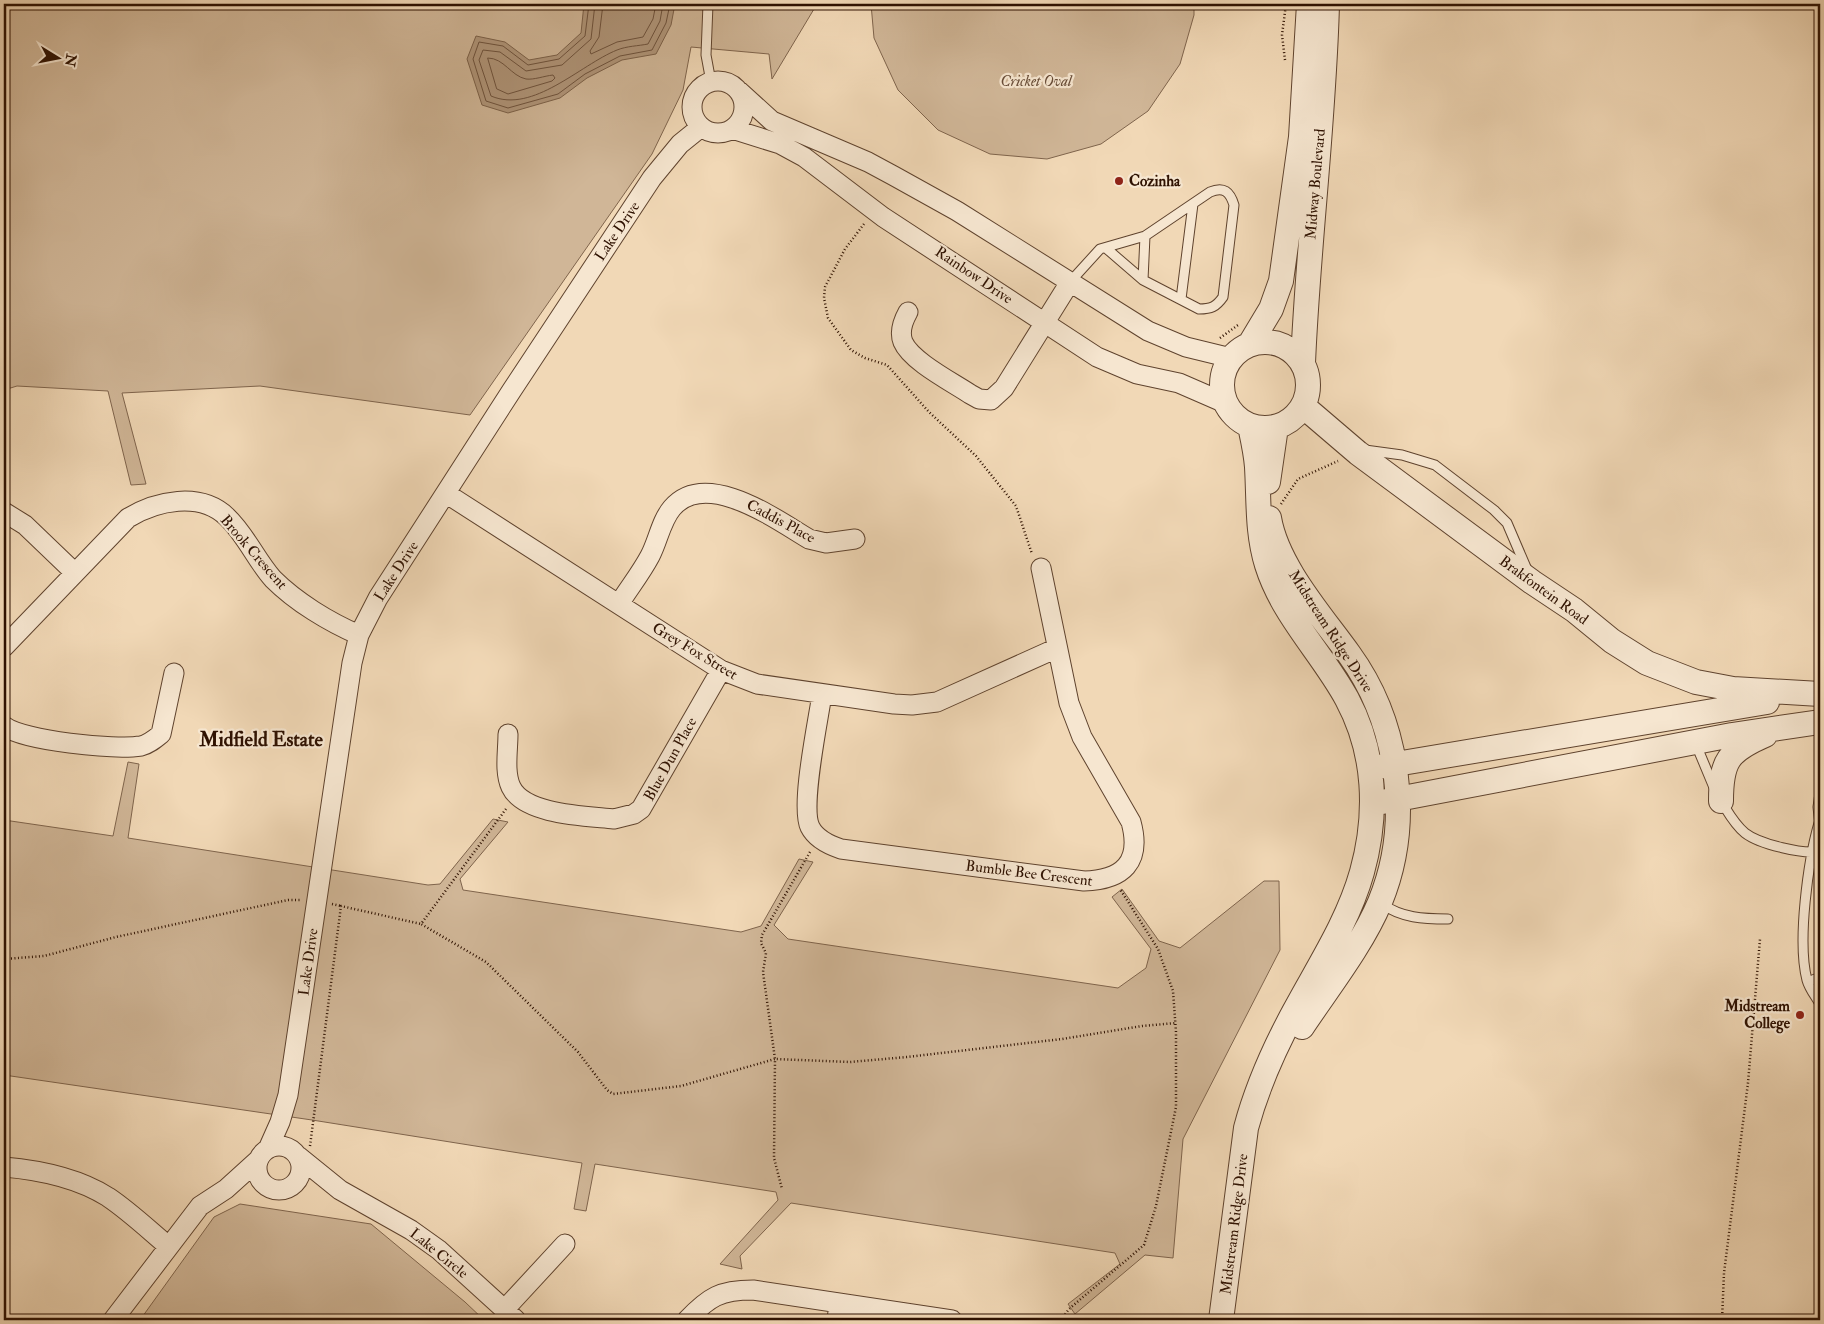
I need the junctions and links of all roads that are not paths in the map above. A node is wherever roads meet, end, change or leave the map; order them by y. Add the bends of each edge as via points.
1 (708, 4) edge
2 (1309, 4) edge
3 (1327, 4) edge
4 (711, 82) junction
5 (739, 91) junction
6 (701, 127) junction
7 (732, 129) junction
8 (1193, 204) junction
9 (1145, 236) junction
10 (1107, 249) junction
11 (1143, 280) junction
12 (1070, 282) junction
13 (1181, 299) junction
14 (908, 312) dead end
15 (1044, 322) junction
16 (1246, 333) junction
17 (1230, 358) junction
18 (1303, 363) junction
19 (1225, 403) junction
20 (1303, 406) junction
21 (1250, 426) junction
22 (1276, 427) junction
23 (1357, 452) junction
24 (447, 494) junction
25 (4, 512) edge
26 (855, 539) dead end
27 (1042, 568) road end
28 (74, 572) junction
29 (1532, 582) junction
30 (619, 604) junction
31 (359, 635) junction
32 (4, 647) edge
33 (1057, 648) junction
34 (721, 670) junction
35 (174, 672) dead end
36 (822, 694) junction
37 (1820, 694) edge
38 (1768, 702) junction
39 (1820, 722) edge
40 (1642, 723) junction
41 (4, 726) edge
42 (1782, 727) junction
43 (508, 734) dead end
44 (1703, 740) junction
45 (1394, 764) junction
46 (1371, 769) junction
47 (1820, 793) edge
48 (1398, 800) junction
49 (1721, 801) junction
50 (1373, 804) junction
51 (1820, 824) edge
52 (1820, 851) edge
53 (1810, 854) junction
54 (1380, 902) junction
55 (1448, 919) dead end
56 (1820, 977) edge
57 (1808, 982) junction
58 (1820, 1004) edge
59 (288, 1095) junction
60 (1246, 1128) junction
61 (263, 1154) junction
62 (300, 1157) junction
63 (4, 1167) edge
64 (264, 1184) junction
65 (293, 1185) junction
66 (226, 1189) junction
67 (353, 1198) junction
68 (565, 1244) dead end
69 (168, 1246) junction
70 (838, 1311) edge
71 (510, 1314) edge
72 (113, 1320) edge
73 (686, 1320) edge
74 (952, 1320) edge
75 (1221, 1320) edge

1 - 4 lane via 706,48
2 - 16 street, Midway Boulevard via 1301,136 1282,272 1271,309
3 - 18 street, Midway Boulevard via 1326,64 1306,290
4 - 5 street via 725,81
4 - 6 street via 700,88 692,103 692,112
5 - 7 street via 743,99 743,116
5 - 12 street via 778,124 894,176
6 - 7 street via 716,134
6 - 24 street, Lake Drive via 680,144 652,178
7 - 15 street, Rainbow Drive via 792,150 874,211
8 - 9 lane
8 - 13 lane
8 - 13 lane via 1218,189 1226,190 1234,205 1222,297 1217,306 1200,308
9 - 10 lane
9 - 11 lane
10 - 11 lane
10 - 12 lane via 1095,254
11 - 13 lane
12 - 15 street
12 - 17 street via 1165,340
14 - 15 street via 901,332 902,341 913,356 970,394 985,400 997,396
15 - 19 street, Rainbow Drive via 1114,366 1179,383
16 - 17 street, Midway Boulevard via 1239,349
16 - 18 street via 1280,344
17 - 19 street via 1222,380
18 - 20 street, Midway Boulevard via 1308,385
19 - 21 street via 1232,414
20 - 22 street via 1294,417
20 - 23 street, Brakfontein Road
21 - 22 street via 1262,429
21 - 46 street, Midstream Ridge Drive via 1257,467 1260,537 1267,566 1288,612 1347,698 1366,746
22 - 45 street, Midstream Ridge Drive via 1267,492 1275,539 1296,581 1354,660 1372,694 1384,720
23 - 29 street, Brakfontein Road
23 - 29 lane via 1418,458 1450,476 1507,523
24 - 30 street, Grey Fox Street
24 - 31 street, Lake Drive via 378,598
25 - 28 street via 25,525
26 - 30 street, Caddis Place via 819,542 738,499 710,494 687,497 671,509 649,557
27 - 33 street, Bumble Bee Crescent
28 - 31 street, Brook Crescent via 128,518 141,510 170,502 206,505 227,517 272,578 335,623
28 - 32 street, Brook Crescent
29 - 37 street, Brakfontein Road via 1647,663 1696,682 1733,689
30 - 34 street, Grey Fox Street
31 - 59 street, Lake Drive via 352,663
33 - 36 street, Grey Fox Street via 937,702 912,705
33 - 36 street, Bumble Bee Crescent via 1065,692 1076,722 1131,822 1134,834 1133,855 1127,867 1112,878 1084,882 841,849 818,838 808,822 807,810
34 - 36 street, Grey Fox Street via 757,684
34 - 43 street, Blue Dun Place via 651,795 634,814 614,819 545,810 526,803 511,787
35 - 41 street via 161,734 144,745 117,748 32,737
37 - 38 street, Brakfontein Road
38 - 40 street, Brakfontein Road
38 - 44 street
39 - 42 street
40 - 44 street via 1701,727
40 - 45 street, Brakfontein Road
42 - 44 street
42 - 49 street via 1750,741 1730,758 1721,777
44 - 48 street
44 - 49 lane
45 - 46 street, Brakfontein Road
45 - 48 street, Midstream Ridge Drive
46 - 50 street, Midstream Ridge Drive
47 - 51 lane
48 - 50 street
48 - 54 street, Midstream Ridge Drive via 1396,844
49 - 53 lane via 1735,823 1746,833 1761,841
50 - 60 street, Midstream Ridge Drive via 1369,843 1350,906 1279,1042 1253,1102
51 - 53 lane
52 - 53 lane
53 - 57 lane via 1804,934
54 - 55 lane via 1409,917
54 - 60 street, Midstream Ridge Drive via 1294,1039
56 - 57 lane
57 - 58 lane
59 - 61 street, Lake Drive via 280,1122
59 - 62 street, Lake Drive
60 - 75 street, Midstream Ridge Drive
61 - 62 street via 281,1145
61 - 64 street via 257,1173
61 - 66 street
62 - 65 street via 302,1168
62 - 67 street, Lake Circle via 325,1180
63 - 69 street via 52,1175 91,1188 108,1197
64 - 65 street via 276,1190
64 - 66 street
65 - 67 street, Lake Circle via 328,1190
66 - 69 street via 200,1206
67 - 71 street, Lake Circle via 411,1230 439,1250
68 - 71 street
69 - 72 street
70 - 73 street via 774,1292 735,1290 711,1297
70 - 74 street

